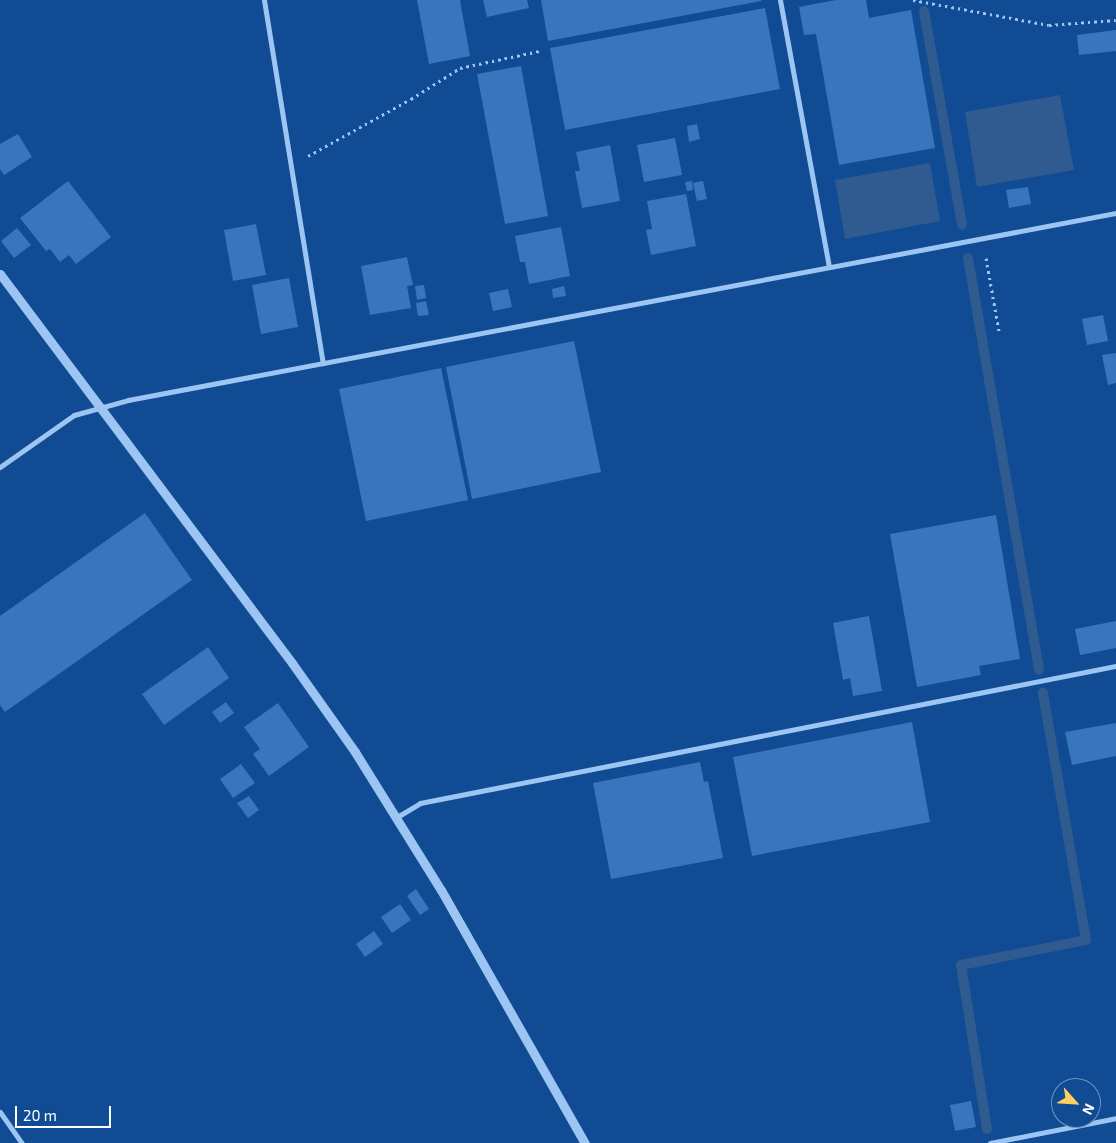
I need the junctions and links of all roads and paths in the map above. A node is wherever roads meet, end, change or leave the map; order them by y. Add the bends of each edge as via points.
1 (264, 0) edge
2 (780, 0) edge
3 (913, 0) edge
4 (1116, 20) edge
5 (539, 51) dead end
6 (290, 161) junction
7 (1116, 213) edge
8 (982, 239) junction
9 (829, 267) junction
10 (0, 274) edge
11 (999, 331) dead end
12 (323, 363) junction
13 (101, 408) junction
14 (0, 467) edge
15 (1116, 666) edge
16 (397, 817) junction
17 (0, 1112) edge
18 (1116, 1118) edge
19 (22, 1143) edge
20 (585, 1143) edge
21 (990, 1143) edge

1 - 6 street
2 - 9 street
3 - 4 path via 1049,25
5 - 6 path via 460,68 302,160
6 - 12 street
7 - 8 street
8 - 9 street
8 - 11 path
9 - 12 street
10 - 13 street
12 - 13 street
13 - 14 street via 74,415
13 - 16 street via 303,678
15 - 16 street via 420,803
16 - 20 street
17 - 19 street
18 - 21 street

